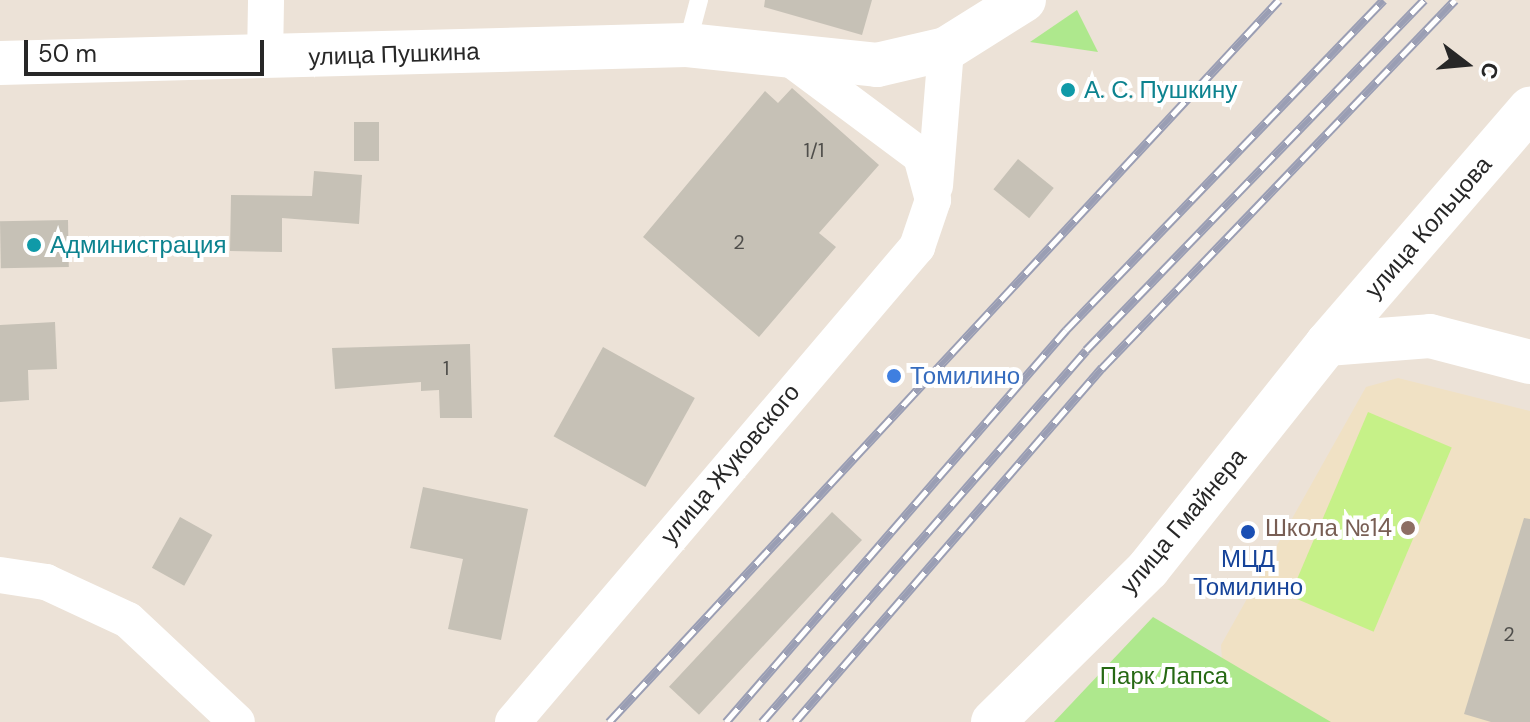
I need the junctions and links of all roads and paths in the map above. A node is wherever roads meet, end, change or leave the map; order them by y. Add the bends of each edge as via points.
1 (266, 0) edge
2 (699, 0) edge
3 (1024, 0) edge
4 (687, 45) junction
5 (946, 49) junction
6 (787, 56) junction
7 (265, 59) junction
8 (0, 63) edge
9 (1530, 109) edge
10 (933, 200) junction
11 (1327, 344) junction
12 (1530, 362) edge
13 (0, 575) edge
14 (237, 722) edge
15 (513, 722) edge
16 (993, 722) edge

1 - 7 street
2 - 4 lane
3 - 5 main road, улица Пушкина
4 - 6 main road, улица Пушкина
4 - 7 main road, улица Пушкина
5 - 6 main road, улица Пушкина via 877,65
5 - 10 street, улица Жуковского
6 - 10 street via 921,156
7 - 8 main road, улица Пушкина
9 - 11 main road, улица Кольцова
10 - 15 street, улица Жуковского via 917,247
11 - 12 main road via 1430,336
11 - 16 main road, улица Гмайнера via 1148,569
13 - 14 street via 46,582 128,620

